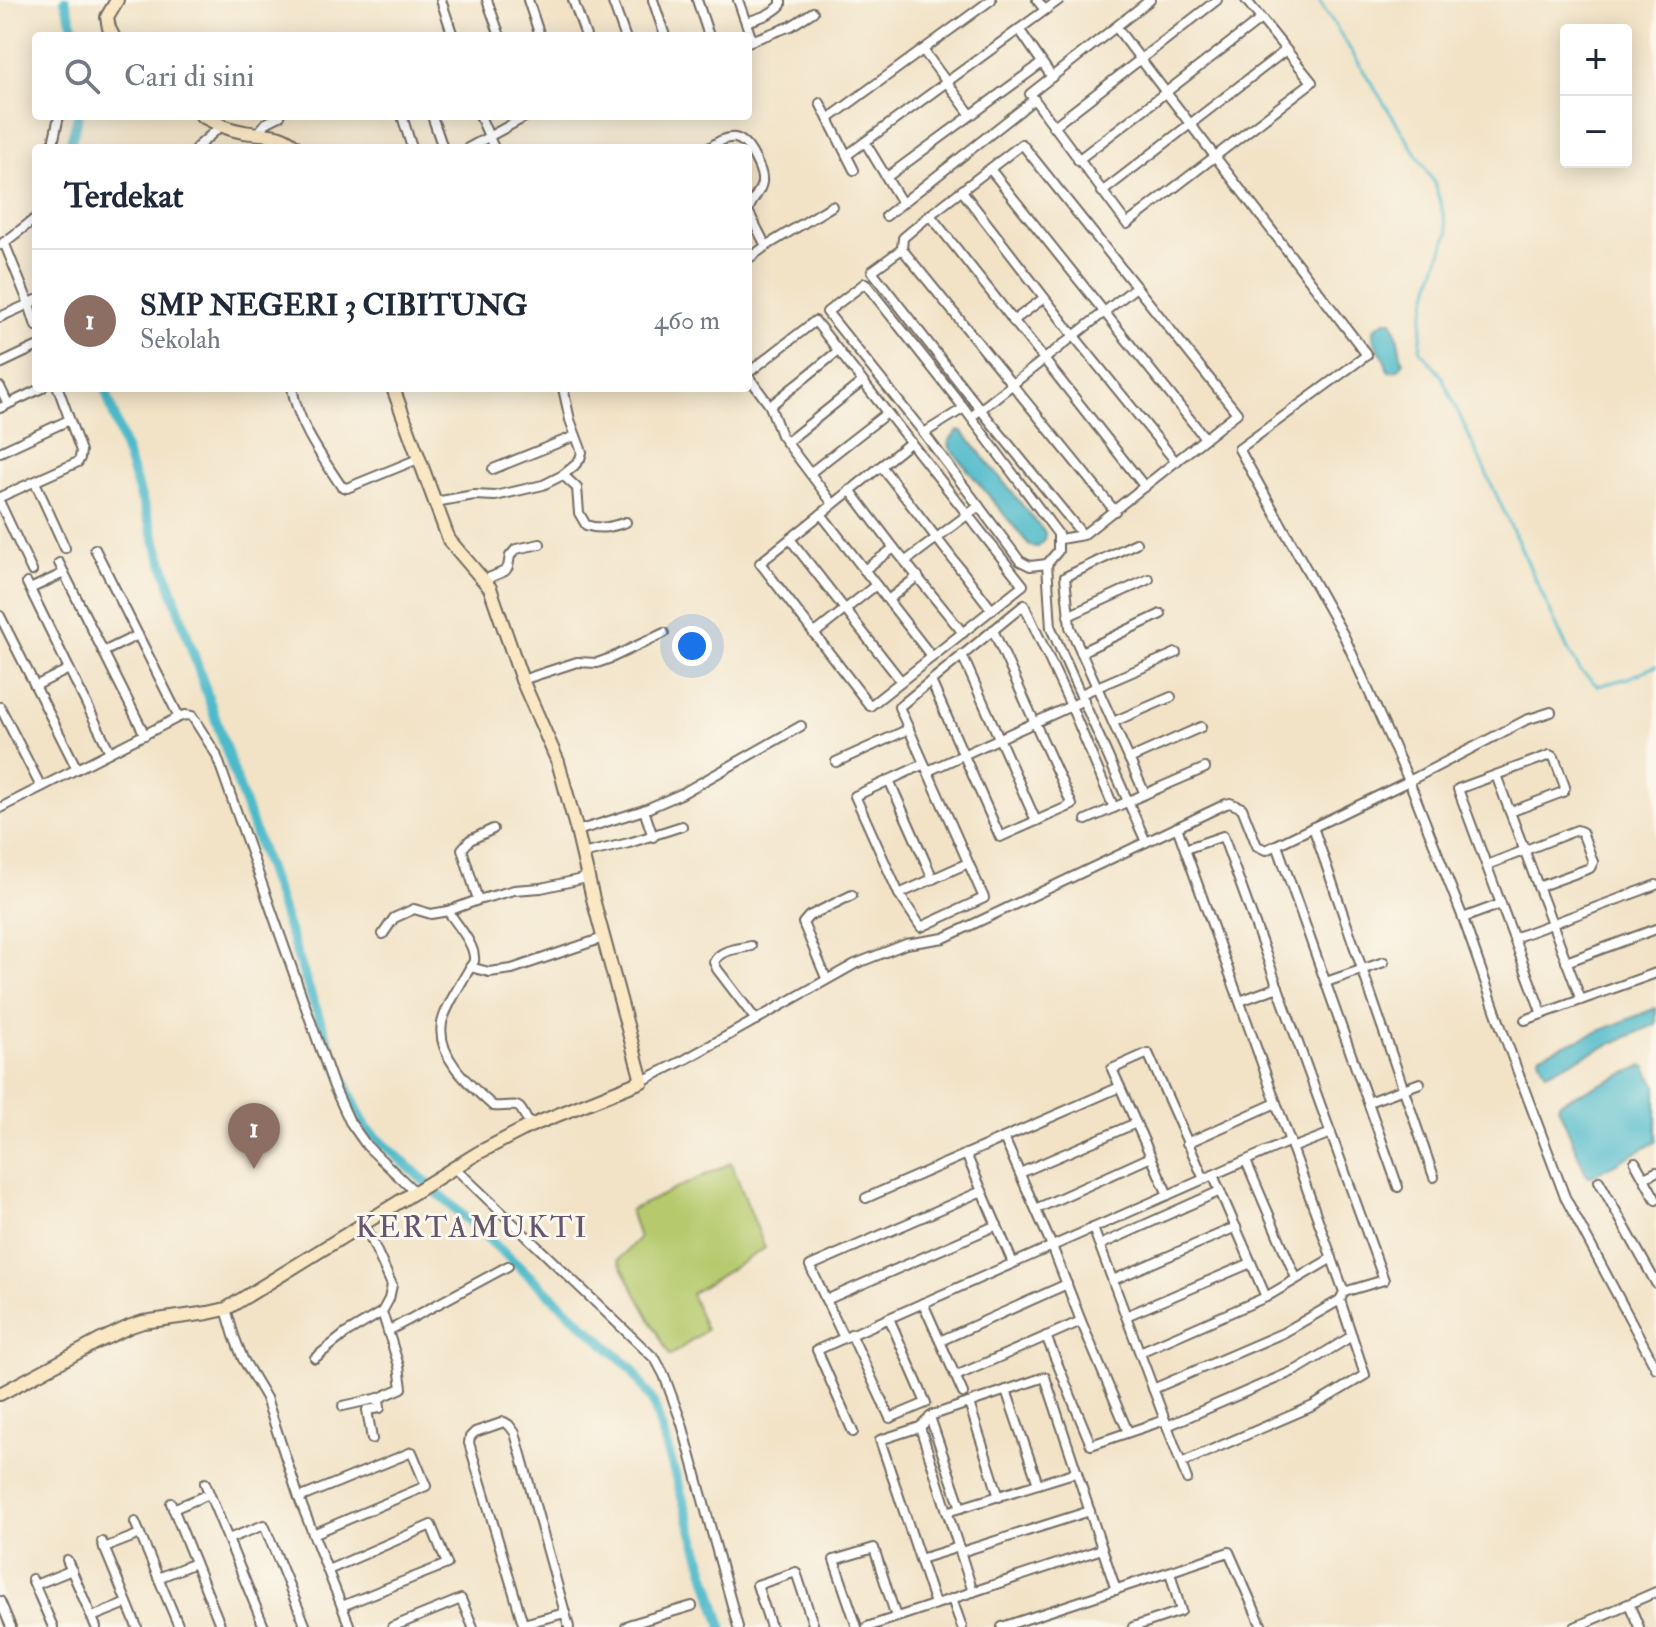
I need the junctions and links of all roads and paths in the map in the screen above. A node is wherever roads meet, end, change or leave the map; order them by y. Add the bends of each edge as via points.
1 (117, 0) edge
2 (441, 0) edge
3 (487, 0) edge
4 (528, 0) edge
5 (573, 0) edge
6 (612, 0) edge
7 (653, 0) edge
8 (697, 0) edge
9 (738, 0) edge
10 (781, 0) edge
11 (991, 0) edge
12 (1037, 0) edge
13 (1059, 0) edge
14 (1150, 0) edge
15 (1217, 0) edge
16 (1246, 0) edge
17 (1045, 10) junction
18 (813, 12) dead end
19 (1261, 19) junction
20 (746, 22) junction
21 (1116, 27) junction
22 (1019, 29) junction
23 (111, 32) edge
24 (452, 32) edge
25 (499, 32) edge
26 (539, 32) edge
27 (585, 32) edge
28 (624, 32) edge
29 (664, 32) edge
30 (708, 32) edge
31 (748, 32) edge
32 (752, 40) edge
33 (923, 50) junction
34 (1286, 50) junction
35 (1141, 59) junction
36 (1042, 63) junction
37 (1052, 77) junction
38 (946, 82) junction
39 (1166, 92) junction
40 (1034, 99) junction
41 (820, 103) dead end
42 (971, 115) junction
43 (828, 119) junction
44 (58, 120) edge
45 (210, 120) edge
46 (272, 120) edge
47 (403, 120) edge
48 (433, 120) edge
49 (482, 120) edge
50 (519, 120) edge
51 (1191, 124) junction
52 (221, 126) junction
53 (1053, 127) junction
54 (257, 134) junction
55 (489, 137) junction
56 (865, 142) junction
57 (53, 144) edge
58 (201, 144) edge
59 (292, 144) edge
60 (411, 144) edge
61 (442, 144) edge
62 (476, 144) edge
63 (492, 144) edge
64 (714, 144) edge
65 (746, 144) edge
66 (752, 154) edge
67 (847, 155) junction
68 (1215, 156) junction
69 (1078, 160) junction
70 (990, 169) junction
71 (854, 170) dead end
72 (887, 177) junction
73 (962, 191) junction
74 (1102, 192) junction
75 (752, 202) edge
76 (902, 203) junction
77 (832, 206) dead end
78 (930, 215) junction
79 (886, 216) dead end
80 (752, 219) edge
81 (32, 221) edge
82 (2, 244) edge
83 (766, 246) junction
84 (902, 249) junction
85 (752, 256) edge
86 (1136, 287) junction
87 (1044, 298) junction
88 (32, 302) edge
89 (1104, 312) junction
90 (0, 317) edge
91 (1013, 321) junction
92 (1074, 336) junction
93 (32, 349) edge
94 (838, 351) junction
95 (1044, 359) junction
96 (0, 364) edge
97 (752, 372) edge
98 (752, 381) edge
99 (862, 382) junction
100 (1012, 384) junction
101 (0, 387) edge
102 (34, 392) edge
103 (59, 392) edge
104 (293, 392) edge
105 (394, 392) edge
106 (564, 392) edge
107 (4, 406) edge
108 (770, 406) junction
109 (964, 408) junction
110 (980, 409) junction
111 (887, 413) junction
112 (971, 417) junction
113 (69, 420) junction
114 (924, 433) junction
115 (575, 436) junction
116 (1205, 438) junction
117 (787, 442) junction
118 (911, 442) junction
119 (0, 452) edge
120 (418, 459) junction
121 (1176, 462) junction
122 (881, 466) junction
123 (493, 469) dead end
124 (810, 473) junction
125 (563, 475) junction
126 (35, 482) junction
127 (1145, 487) junction
128 (850, 490) junction
129 (0, 497) edge
130 (435, 502) junction
131 (0, 503) edge
132 (833, 504) junction
133 (979, 506) junction
134 (1115, 511) junction
135 (821, 514) junction
136 (968, 515) junction
137 (626, 522) dead end
138 (1083, 535) junction
139 (937, 538) junction
140 (790, 539) junction
141 (1060, 539) junction
142 (1136, 543) dead end
143 (540, 544) dead end
144 (65, 548) dead end
145 (894, 548) junction
146 (95, 549) dead end
147 (906, 561) junction
148 (59, 563) dead end
149 (1047, 564) junction
150 (864, 570) junction
151 (32, 571) dead end
152 (64, 573) junction
153 (918, 576) junction
154 (1149, 579) dead end
155 (484, 580) junction
156 (876, 585) junction
157 (888, 600) junction
158 (845, 609) junction
159 (992, 610) junction
160 (1161, 614) dead end
161 (0, 616) edge
162 (1068, 616) junction
163 (993, 630) junction
164 (664, 633) dead end
165 (963, 633) junction
166 (814, 634) junction
167 (138, 635) junction
168 (103, 652) junction
169 (1081, 652) junction
170 (1176, 653) dead end
171 (962, 655) junction
172 (932, 657) junction
173 (69, 669) junction
174 (522, 680) junction
175 (901, 681) junction
176 (931, 681) junction
177 (35, 686) junction
178 (1097, 687) junction
179 (1082, 697) junction
180 (1171, 697) dead end
181 (1071, 706) junction
182 (0, 707) edge
183 (1551, 712) dead end
184 (179, 717) junction
185 (1035, 722) junction
186 (1113, 722) junction
187 (801, 726) dead end
188 (1201, 727) dead end
189 (909, 729) junction
190 (145, 735) junction
191 (999, 739) junction
192 (110, 752) junction
193 (964, 755) junction
194 (1129, 759) junction
195 (836, 762) dead end
196 (926, 768) junction
197 (1205, 768) dead end
198 (77, 769) junction
199 (1496, 775) junction
200 (889, 780) junction
201 (1409, 781) junction
202 (41, 787) junction
203 (1145, 794) junction
204 (1129, 801) junction
205 (1, 803) edge
206 (1114, 808) junction
207 (644, 810) junction
208 (1510, 812) junction
209 (1086, 820) dead end
210 (1036, 821) junction
211 (682, 826) dead end
212 (1177, 827) junction
213 (1313, 827) junction
214 (493, 829) dead end
215 (577, 831) junction
216 (653, 837) junction
217 (1146, 842) junction
218 (1277, 845) junction
219 (1185, 849) junction
220 (1524, 850) junction
221 (582, 854) junction
222 (968, 863) junction
223 (1487, 865) junction
224 (587, 878) junction
225 (933, 879) junction
226 (1538, 887) junction
227 (1655, 888) edge
228 (899, 894) junction
229 (852, 895) dead end
230 (478, 900) junction
231 (1501, 904) junction
232 (448, 911) junction
233 (1463, 918) junction
234 (1552, 924) junction
235 (1656, 929) edge
236 (383, 934) dead end
237 (603, 938) junction
238 (1514, 938) junction
239 (751, 946) dead end
240 (1384, 962) dead end
241 (1566, 962) junction
242 (470, 967) junction
243 (1362, 969) junction
244 (1656, 973) edge
245 (826, 978) junction
246 (1326, 982) junction
247 (1278, 987) junction
248 (1581, 1000) junction
249 (1240, 1001) junction
250 (1542, 1014) junction
251 (756, 1020) junction
252 (1525, 1020) dead end
253 (642, 1081) junction
254 (1420, 1083) dead end
255 (1120, 1087) junction
256 (1403, 1089) junction
257 (1368, 1102) junction
258 (1276, 1103) junction
259 (1136, 1123) junction
260 (530, 1126) junction
261 (1331, 1133) junction
262 (1004, 1138) junction
263 (1187, 1143) junction
264 (1291, 1144) junction
265 (966, 1154) junction
266 (1151, 1157) junction
267 (1246, 1161) junction
268 (1635, 1162) dead end
269 (454, 1167) junction
270 (1656, 1172) edge
271 (1020, 1173) junction
272 (1213, 1175) junction
273 (1434, 1177) dead end
274 (1644, 1178) junction
275 (1204, 1179) junction
276 (1599, 1181) dead end
277 (1398, 1187) dead end
278 (419, 1189) junction
279 (982, 1191) junction
280 (1220, 1191) junction
281 (1168, 1195) junction
282 (866, 1198) dead end
283 (1656, 1200) edge
284 (1036, 1209) junction
285 (364, 1223) junction
286 (997, 1225) junction
287 (1236, 1227) junction
288 (1093, 1228) junction
289 (1100, 1245) junction
290 (1052, 1246) junction
291 (1332, 1258) junction
292 (1013, 1263) junction
293 (1251, 1263) junction
294 (508, 1266) dead end
295 (1296, 1278) junction
296 (1113, 1280) junction
297 (1656, 1283) edge
298 (1067, 1284) junction
299 (1342, 1296) junction
300 (1266, 1297) junction
301 (826, 1300) junction
302 (923, 1303) junction
303 (226, 1309) junction
304 (382, 1312) junction
305 (1126, 1316) junction
306 (889, 1318) junction
307 (1081, 1321) junction
308 (388, 1331) junction
309 (848, 1336) junction
310 (1046, 1336) junction
311 (1352, 1336) junction
312 (940, 1341) junction
313 (1140, 1352) junction
314 (1652, 1354) edge
315 (315, 1358) dead end
316 (1656, 1368) edge
317 (956, 1376) junction
318 (1153, 1389) junction
319 (1006, 1390) junction
320 (963, 1393) dead end
321 (0, 1394) edge
322 (379, 1398) junction
323 (969, 1403) junction
324 (343, 1406) dead end
325 (930, 1417) junction
326 (1166, 1423) junction
327 (920, 1427) junction
328 (853, 1432) dead end
329 (1128, 1432) junction
330 (372, 1439) dead end
331 (1181, 1463) junction
332 (1077, 1472) junction
333 (1187, 1479) dead end
334 (205, 1483) dead end
335 (1038, 1484) junction
336 (209, 1494) junction
337 (999, 1497) junction
338 (299, 1498) junction
339 (961, 1508) junction
340 (1090, 1511) junction
341 (947, 1512) junction
342 (135, 1522) dead end
343 (140, 1534) junction
344 (313, 1534) junction
345 (228, 1539) junction
346 (960, 1549) junction
347 (1102, 1549) junction
348 (920, 1559) junction
349 (67, 1560) dead end
350 (195, 1563) junction
351 (72, 1570) junction
352 (328, 1570) junction
353 (1170, 1572) junction
354 (158, 1578) junction
355 (1116, 1590) junction
356 (973, 1592) junction
357 (1656, 1592) edge
358 (952, 1599) junction
359 (0, 1601) edge
360 (127, 1603) junction
361 (935, 1604) junction
362 (1629, 1604) junction
363 (342, 1606) junction
364 (692, 1606) dead end
365 (565, 1613) junction
366 (92, 1617) junction
367 (896, 1617) junction
368 (523, 1626) edge
369 (11, 1627) edge
370 (53, 1627) edge
371 (96, 1627) edge
372 (137, 1627) edge
373 (179, 1627) edge
374 (221, 1627) edge
375 (264, 1627) edge
376 (306, 1627) edge
377 (350, 1627) edge
378 (392, 1627) edge
379 (473, 1627) edge
380 (569, 1627) edge
381 (626, 1627) edge
382 (738, 1627) edge
383 (771, 1627) edge
384 (814, 1627) edge
385 (857, 1627) edge
386 (867, 1627) edge
387 (962, 1627) edge
388 (1002, 1627) edge
389 (1133, 1627) edge
390 (1262, 1627) edge
391 (1575, 1627) edge
392 (1639, 1627) edge

1 - 23 main road via 107,17
2 - 24 street
3 - 25 street
4 - 26 street
5 - 27 street
6 - 28 street
7 - 29 street
8 - 30 street
9 - 20 street
10 - 20 street via 779,8
11 - 33 street
12 - 17 street
13 - 17 street
14 - 21 street
15 - 35 street
16 - 19 street
17 - 22 street
18 - 32 street
19 - 34 street
19 - 39 street
20 - 31 street
21 - 35 street
21 - 37 street
22 - 36 street
22 - 38 street
33 - 38 street
33 - 43 street
34 - 51 street
34 - 68 street via 1312,82
35 - 39 street
35 - 53 street
36 - 37 street
36 - 42 street
37 - 40 street via 1030,94
38 - 42 street
38 - 56 street
39 - 51 street
39 - 69 street
40 - 53 street
40 - 76 street
41 - 43 street
42 - 72 street
43 - 67 street
44 - 57 street
45 - 52 main road
46 - 54 street
47 - 60 street
48 - 61 street
49 - 55 street
50 - 55 street
51 - 68 street
51 - 74 street
52 - 54 main road
52 - 58 street
53 - 69 street
54 - 59 main road via 276,135
55 - 62 street
55 - 63 street
56 - 67 street
56 - 72 street
64 - 65 street via 731,137
66 - 75 street via 762,180
67 - 71 street
68 - 74 street via 1127,224
68 - 201 street via 1367,355 1239,449 1344,636
69 - 74 street
70 - 73 street
70 - 86 street via 1022,144
70 - 89 street
72 - 76 street
73 - 78 street
73 - 87 street
76 - 79 street
77 - 83 street
78 - 84 street via 903,238
78 - 91 street
80 - 83 street
81 - 82 street
82 - 88 street
83 - 85 street
84 - 100 street
84 - 110 street via 872,271
86 - 89 street
86 - 116 street via 1237,413
87 - 91 street
87 - 92 street
88 - 90 street
89 - 92 street
89 - 116 street
91 - 95 street
92 - 95 street
92 - 121 street
93 - 96 street
94 - 97 street via 815,321
94 - 99 street
94 - 108 street
95 - 100 street
95 - 127 street
98 - 108 street
99 - 111 street
99 - 117 street
100 - 110 street
100 - 134 street
101 - 107 street
102 - 107 street
103 - 113 street
104 - 120 street via 306,434 341,486
105 - 120 main road
106 - 115 street
108 - 117 street
109 - 112 street
109 - 114 street
109 - 114 street via 865,283 827,312
110 - 112 street
110 - 138 street
111 - 118 street
111 - 124 street
112 - 141 street
113 - 119 street
113 - 126 street via 81,451 78,462
114 - 133 street
115 - 123 street
115 - 125 street via 580,459
116 - 121 street
117 - 124 street
118 - 122 street
118 - 136 street
120 - 130 main road
121 - 127 street
122 - 128 street
122 - 139 street
124 - 132 street
125 - 130 street via 495,496
125 - 137 street via 577,488 586,525 600,528
126 - 129 street
126 - 144 street
127 - 134 street
128 - 132 street
128 - 145 street
130 - 155 main road via 449,540
131 - 151 street
132 - 135 street
133 - 136 street
133 - 149 street via 1020,561 1036,567
134 - 138 street
135 - 140 street
135 - 150 street
136 - 139 street
136 - 159 street via 1023,585
138 - 141 street
139 - 147 street
139 - 159 street
140 - 158 street
140 - 166 street via 760,563
141 - 149 street
142 - 162 street via 1065,577
143 - 155 street via 516,549 505,571
145 - 147 street
145 - 150 street
146 - 167 street
147 - 153 street
148 - 152 street
149 - 179 street via 1051,628
150 - 156 street
152 - 168 street
152 - 173 street via 28,586
153 - 157 street
153 - 165 street
154 - 162 street
155 - 174 main road
156 - 157 street
156 - 158 street
157 - 172 street
158 - 166 street
158 - 175 street
159 - 165 street
160 - 169 street
161 - 177 street
162 - 169 street
163 - 171 street
163 - 181 street via 1024,605
163 - 185 street
164 - 174 street via 597,663 577,662
165 - 172 street
166 - 175 street via 870,706
167 - 168 street
167 - 184 street
168 - 190 street
169 - 178 street
170 - 178 street
171 - 176 street
171 - 191 street
172 - 175 street
173 - 177 street
173 - 192 street
174 - 215 main road via 558,762
176 - 189 street via 899,707
176 - 193 street
177 - 198 street
178 - 179 street
178 - 186 street
179 - 181 street
179 - 204 street
180 - 186 street
181 - 185 street
181 - 206 street
182 - 202 street
183 - 201 street
184 - 190 street
184 - 278 street via 192,716 216,754 350,1122 367,1146
185 - 191 street
185 - 210 street via 1072,805
186 - 194 street
187 - 207 street
188 - 194 street
189 - 195 street
189 - 196 street
190 - 192 street
191 - 193 street
191 - 210 street
192 - 198 street
193 - 196 street
193 - 210 street via 1000,837
194 - 203 street
196 - 200 street
196 - 222 street
197 - 203 street
198 - 202 street
199 - 208 street
199 - 208 street via 1554,757 1563,792
199 - 223 street via 1458,789
200 - 225 street
200 - 228 street via 855,796
201 - 213 street
201 - 233 street
202 - 205 street
203 - 204 street
204 - 206 street
204 - 217 street
206 - 209 street
207 - 215 street
207 - 216 street
208 - 220 street
211 - 216 street
212 - 217 street
212 - 218 street via 1230,803 1242,808 1259,848
212 - 219 street
213 - 218 street
213 - 243 street
214 - 230 street via 462,849
215 - 221 main road
216 - 221 street
217 - 245 street via 944,938 906,944
218 - 246 street
219 - 247 street via 1223,836
219 - 249 street
220 - 223 street
220 - 226 street
220 - 226 street via 1582,832 1593,862 1590,868
221 - 224 main road
222 - 225 street
222 - 228 street via 984,898 934,922 921,927
223 - 231 street
224 - 230 street
224 - 237 main road
225 - 228 street
226 - 234 street
227 - 234 street
229 - 245 street via 803,923
230 - 232 street
231 - 233 street
231 - 238 street
232 - 236 street via 407,911
232 - 242 street via 472,947
233 - 314 street via 1565,1197
234 - 238 street
234 - 241 street
235 - 241 street
237 - 242 street via 512,969 489,972
237 - 253 main road
238 - 250 street
239 - 251 street via 724,952 714,962
240 - 243 street
241 - 248 street
242 - 260 street via 442,1021 448,1057 493,1106 520,1106
243 - 246 street
243 - 256 street
244 - 248 street
245 - 251 street
246 - 257 street
247 - 249 street
247 - 261 street
248 - 250 street
249 - 258 street
250 - 252 street
251 - 253 street
253 - 260 main road
254 - 256 street
255 - 259 street
255 - 262 street
255 - 263 street via 1112,1069 1148,1053
256 - 257 street
256 - 273 street
257 - 277 street
258 - 263 street
258 - 264 street
259 - 266 street
259 - 271 street
260 - 269 main road
261 - 264 street
261 - 299 street via 1384,1280
262 - 265 street
262 - 271 street
263 - 275 street
264 - 267 street
264 - 291 street
265 - 279 street
265 - 282 street
266 - 281 street
266 - 284 street
267 - 272 street
267 - 295 street
268 - 274 street
269 - 278 main road
269 - 382 street via 656,1360 682,1424
270 - 274 street
271 - 284 street
272 - 275 street
272 - 280 street
274 - 283 street
275 - 281 street
276 - 297 street
278 - 285 main road
279 - 286 street
279 - 301 street via 810,1266
280 - 287 street
280 - 289 street
281 - 288 street
284 - 290 street
285 - 303 main road
285 - 304 street via 392,1285
286 - 292 street
286 - 301 street
287 - 293 street
287 - 296 street
288 - 289 street
288 - 290 street
289 - 296 street
290 - 292 street
290 - 298 street
291 - 295 street
291 - 299 street
292 - 302 street
293 - 300 street
293 - 305 street
294 - 308 street
295 - 300 street
296 - 305 street
298 - 307 street
298 - 312 street
299 - 311 street
299 - 318 street via 1283,1333
300 - 313 street
301 - 309 street
302 - 306 street
302 - 312 street
303 - 321 main road via 131,1326
303 - 338 street via 243,1359 266,1398
304 - 308 street
304 - 315 street
305 - 313 street
306 - 309 street
306 - 309 street via 926,1403 890,1418
307 - 310 street
307 - 329 street
308 - 322 street via 402,1388
309 - 328 street via 817,1350
310 - 317 street
310 - 329 street via 1091,1445
311 - 326 street via 1298,1369
311 - 331 street via 1365,1375 1313,1406
312 - 317 street
313 - 318 street
314 - 316 street
317 - 320 street
318 - 326 street
319 - 323 street
319 - 332 street via 1045,1377
319 - 335 street
322 - 324 street
322 - 330 street via 380,1408 367,1410
323 - 325 street
323 - 337 street
325 - 327 street
325 - 339 street
326 - 329 street
326 - 331 street
327 - 341 street
327 - 348 street via 880,1440
331 - 333 street
332 - 335 street
332 - 340 street
334 - 336 street
335 - 337 street
336 - 345 street
336 - 350 street via 172,1506
337 - 339 street
338 - 344 street
338 - 344 street via 412,1452 426,1486
339 - 341 street
340 - 346 street
340 - 347 street
341 - 346 street
342 - 343 street
343 - 354 street
343 - 360 street via 103,1545
344 - 352 street
345 - 375 street
345 - 376 street via 264,1525
346 - 348 street
346 - 356 street
347 - 355 street
347 - 356 street
348 - 361 street
349 - 351 street
350 - 354 street
350 - 374 street
351 - 366 street
351 - 370 street via 34,1582
352 - 363 street
352 - 363 street via 431,1525 447,1564
353 - 355 street
353 - 389 street via 1181,1611
353 - 390 street via 1229,1552
354 - 373 street
355 - 388 street
356 - 358 street
357 - 362 street
358 - 361 street
358 - 387 street
359 - 369 street
360 - 366 street
360 - 372 street
361 - 367 street
362 - 391 street
362 - 392 street
363 - 377 street
364 - 381 street
365 - 368 street
365 - 368 street via 515,1433 504,1422 475,1432 469,1443
365 - 380 street
366 - 371 street
367 - 385 street via 874,1548 834,1560
367 - 386 street
378 - 379 street via 461,1599
383 - 384 street via 757,1585 796,1572

